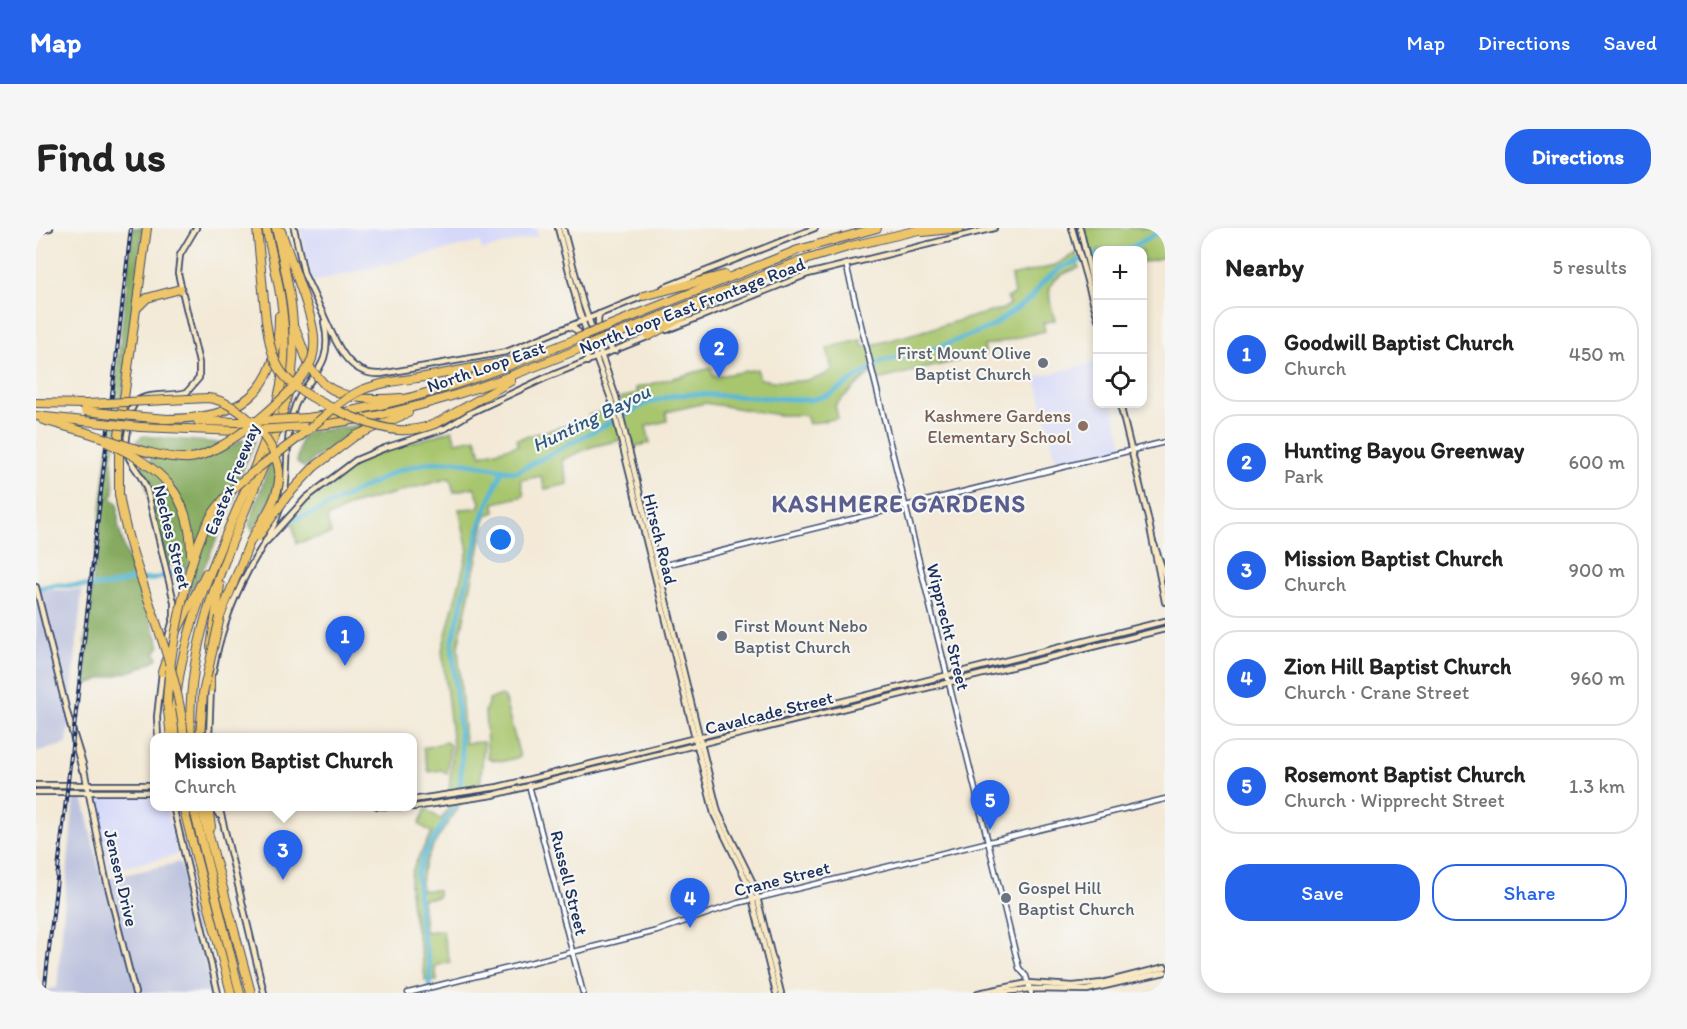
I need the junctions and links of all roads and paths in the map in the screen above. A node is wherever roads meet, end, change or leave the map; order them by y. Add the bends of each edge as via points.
1 (50, 228) edge
2 (147, 228) edge
3 (196, 228) edge
4 (257, 228) edge
5 (266, 228) edge
6 (278, 228) edge
7 (294, 228) edge
8 (558, 228) edge
9 (563, 228) edge
10 (814, 228) edge
11 (877, 228) edge
12 (927, 228) edge
13 (960, 228) edge
14 (994, 228) edge
15 (1072, 228) edge
16 (1080, 228) edge
17 (36, 231) edge
18 (904, 233) junction
19 (566, 260) junction
20 (846, 264) junction
21 (752, 268) junction
22 (759, 276) junction
23 (279, 284) junction
24 (578, 287) junction
25 (180, 289) junction
26 (644, 296) junction
27 (1097, 300) edge
28 (1093, 302) edge
29 (136, 310) junction
30 (322, 312) junction
31 (599, 314) junction
32 (294, 318) junction
33 (589, 318) junction
34 (582, 321) junction
35 (567, 327) junction
36 (649, 336) junction
37 (614, 351) junction
38 (541, 354) junction
39 (602, 356) junction
40 (596, 359) junction
41 (587, 362) junction
42 (542, 365) junction
43 (608, 374) junction
44 (435, 393) junction
45 (432, 403) junction
46 (36, 404) edge
47 (86, 407) junction
48 (1121, 408) edge
49 (617, 411) junction
50 (36, 417) edge
51 (163, 419) junction
52 (78, 430) junction
53 (1165, 442) edge
54 (1132, 451) junction
55 (905, 506) junction
56 (235, 534) junction
57 (224, 540) junction
58 (267, 541) junction
59 (251, 545) junction
60 (656, 568) junction
61 (190, 569) junction
62 (1162, 574) edge
63 (36, 587) edge
64 (1165, 602) edge
65 (1165, 621) edge
66 (1165, 629) edge
67 (1058, 648) junction
68 (1060, 655) junction
69 (984, 666) junction
70 (162, 668) junction
71 (985, 673) junction
72 (946, 675) junction
73 (948, 682) junction
74 (909, 684) junction
75 (210, 687) junction
76 (910, 692) junction
77 (834, 702) junction
78 (836, 710) junction
79 (158, 733) edge
80 (172, 733) edge
81 (173, 733) edge
82 (183, 733) edge
83 (191, 733) edge
84 (200, 733) edge
85 (209, 733) edge
86 (697, 737) junction
87 (699, 744) junction
88 (528, 780) junction
89 (85, 784) junction
90 (130, 784) junction
91 (36, 785) edge
92 (150, 785) edge
93 (529, 787) junction
94 (87, 791) junction
95 (130, 791) junction
96 (36, 792) edge
97 (150, 792) edge
98 (1165, 799) edge
99 (417, 800) edge
100 (417, 807) edge
101 (175, 811) edge
102 (183, 811) edge
103 (193, 811) edge
104 (207, 811) edge
105 (220, 811) edge
106 (988, 842) junction
107 (756, 899) junction
108 (573, 951) junction
109 (1165, 967) edge
110 (1165, 972) edge
111 (228, 980) junction
112 (1029, 988) edge
113 (135, 993) edge
114 (218, 993) edge
115 (225, 993) edge
116 (231, 993) edge
117 (240, 993) edge
118 (253, 993) edge
119 (264, 993) edge
120 (408, 993) edge
121 (583, 993) edge
122 (776, 993) edge
123 (781, 993) edge
124 (978, 993) edge
125 (996, 993) edge

1 - 17 main road
2 - 29 highway
3 - 25 main road, Neches Street via 178,264
4 - 42 highway, bridge via 271,352 289,381 301,390 384,428 411,430 439,422
5 - 23 highway, Eastex Freeway
6 - 32 highway, Eastex Freeway
6 - 52 highway, bridge via 305,300 314,343 304,375 290,391 218,449 201,456 177,458
7 - 30 main road, North Loop East Frontage Road via 304,274
8 - 19 main road, Hirsch Road
9 - 24 main road, Hirsch Road
10 - 26 main road, North Loop East Frontage Road
11 - 21 highway, North Loop East
12 - 18 highway, North Loop East
13 - 18 highway
14 - 20 main road, North Loop East Frontage Road
15 - 28 main road
16 - 27 main road
18 - 22 highway, North Loop East
19 - 24 main road
19 - 34 main road, Hirsch Road
20 - 36 main road, North Loop East Frontage Road via 772,287
20 - 55 street, Wipprecht Street
21 - 26 highway
21 - 38 highway, North Loop East, bridge
22 - 36 highway
22 - 42 highway, North Loop East, bridge
23 - 51 highway via 277,351 260,387 242,403 216,414
23 - 57 highway, Eastex Freeway via 285,335 280,390 263,446
24 - 33 main road, Hirsch Road
25 - 29 highway via 147,298
25 - 70 main road, Neches Street via 199,363 199,378 191,390 182,394 138,398 131,411 127,435 128,460 147,490 170,581 174,608
26 - 31 main road, North Loop East Frontage Road
29 - 82 highway, bridge via 119,435 119,494 131,550 174,673
30 - 35 main road, North Loop East Frontage Road via 348,362 362,372 375,374 492,355
30 - 58 main road via 326,353 293,412 284,497
31 - 33 main road, North Loop East Frontage Road
31 - 37 main road via 603,339
32 - 44 highway, bridge via 310,368 324,384 341,394 366,399
32 - 56 highway, Eastex Freeway via 292,364 283,412
33 - 34 main road, North Loop East Frontage Road
33 - 39 main road, Hirsch Road
34 - 35 main road, North Loop East Frontage Road
34 - 40 main road, Hirsch Road
35 - 41 main road via 576,329 583,339
36 - 37 main road, North Loop East Frontage Road
37 - 39 main road, North Loop East Frontage Road
37 - 43 main road via 607,360
38 - 44 highway, North Loop East
38 - 61 highway, bridge via 373,386 354,395 219,505
39 - 40 main road, North Loop East Frontage Road
39 - 43 main road, Hirsch Road
40 - 41 main road, North Loop East Frontage Road
40 - 49 main road, Hirsch Road
41 - 58 main road, North Loop East Frontage Road via 472,412 446,428 356,460 306,498
42 - 45 highway, North Loop East
43 - 49 main road, Hirsch Road
44 - 51 highway, North Loop East, bridge via 307,418 238,422
45 - 50 highway, North Loop East, bridge via 303,427 237,431
45 - 59 highway, bridge via 355,436 314,467
46 - 47 highway
47 - 51 highway, North Loop East, bridge
47 - 59 highway, bridge via 205,398 222,401 240,411 271,448 280,472 276,494
48 - 54 main road
49 - 60 main road, Hirsch Road
50 - 52 highway
52 - 61 highway, bridge via 146,461 170,484 189,525
53 - 54 street
54 - 55 street
54 - 62 main road
55 - 60 street
55 - 72 street, Wipprecht Street
56 - 75 highway via 213,616
56 - 83 highway, Eastex Freeway via 199,636 190,699
57 - 70 highway
57 - 81 highway, Eastex Freeway via 182,659
58 - 75 main road via 233,602
59 - 84 highway, bridge via 220,616 203,693
60 - 86 main road, Hirsch Road
61 - 80 highway, bridge via 170,673 167,702
62 - 64 main road
63 - 89 main road, Jensen Drive
65 - 67 main road, Cavalcade Street
66 - 68 main road, Cavalcade Street
67 - 68 main road
67 - 69 main road, Cavalcade Street
68 - 71 main road, Cavalcade Street
69 - 71 main road
69 - 72 main road, Cavalcade Street
70 - 79 main road, Neches Street
71 - 73 main road, Cavalcade Street
72 - 73 street, Wipprecht Street
72 - 74 main road, Cavalcade Street
73 - 76 main road, Cavalcade Street
73 - 106 street, Wipprecht Street
74 - 76 main road
74 - 77 main road, Cavalcade Street
75 - 85 main road
76 - 78 main road, Cavalcade Street
77 - 78 main road
77 - 86 main road, Cavalcade Street
78 - 87 main road, Cavalcade Street
86 - 87 main road, Hirsch Road
86 - 88 main road, Cavalcade Street
87 - 93 main road, Cavalcade Street
87 - 107 main road, Hirsch Road via 714,814
88 - 93 street, Russell Street
88 - 99 main road, Cavalcade Street
89 - 90 main road
89 - 91 main road
89 - 94 main road, Jensen Drive
90 - 92 main road
90 - 95 main road
93 - 100 main road, Cavalcade Street
93 - 108 street, Russell Street
94 - 95 main road
94 - 96 main road
94 - 113 main road, Jensen Drive
95 - 97 main road
98 - 106 street, Crane Street
101 - 114 main road
102 - 111 highway
103 - 117 highway
104 - 118 highway via 214,852
105 - 119 main road
106 - 107 street, Crane Street
106 - 112 street, Wipprecht Street via 1019,968
107 - 108 street, Crane Street via 657,931
107 - 122 main road
107 - 123 main road
108 - 120 street, Crane Street
108 - 121 street, Russell Street
109 - 112 main road via 1086,985
110 - 112 main road via 1087,990
111 - 115 highway
111 - 116 highway
112 - 124 main road
112 - 125 main road

